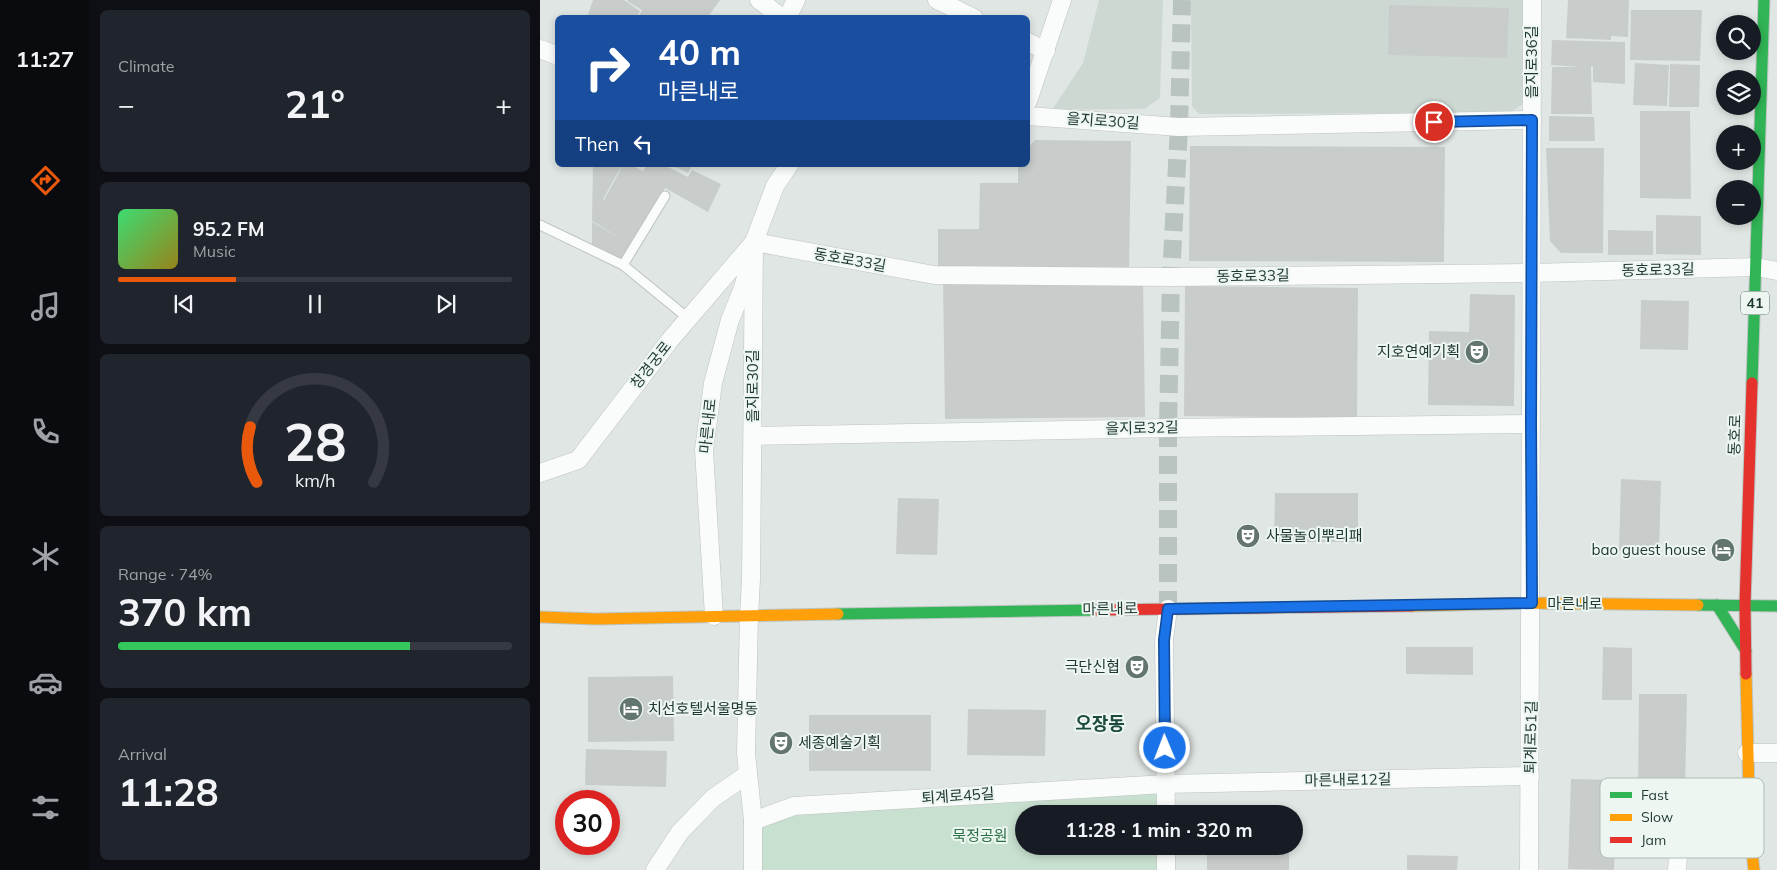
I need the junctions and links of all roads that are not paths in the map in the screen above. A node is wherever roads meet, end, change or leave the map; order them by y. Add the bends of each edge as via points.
1 (759, 0) edge
2 (796, 0) edge
3 (937, 0) edge
4 (1062, 0) edge
5 (1532, 0) edge
6 (1764, 0) edge
7 (778, 15) edge
8 (788, 15) edge
9 (968, 15) edge
10 (1030, 43) edge
11 (540, 50) edge
12 (1046, 51) junction
13 (555, 55) edge
14 (1030, 95) edge
15 (1030, 116) edge
16 (1532, 120) junction
17 (788, 167) edge
18 (665, 196) dead end
19 (540, 225) edge
20 (754, 242) junction
21 (623, 265) junction
22 (1756, 267) junction
23 (1777, 271) edge
24 (1531, 273) junction
25 (689, 319) junction
26 (1531, 424) junction
27 (753, 436) junction
28 (540, 474) edge
29 (1532, 603) junction
30 (1717, 605) junction
31 (1745, 605) junction
32 (1777, 606) edge
33 (1168, 609) junction
34 (749, 615) junction
35 (714, 616) junction
36 (540, 617) edge
37 (1746, 651) junction
38 (1747, 753) junction
39 (1777, 753) edge
40 (748, 774) junction
41 (1530, 776) junction
42 (1748, 778) edge
43 (1166, 784) junction
44 (1166, 805) edge
45 (753, 821) junction
46 (1166, 855) edge
47 (655, 870) edge
48 (753, 870) edge
49 (1166, 870) edge
50 (1530, 870) edge

1 - 7 street
2 - 8 street
3 - 9 street
4 - 12 street
5 - 16 street, 을지로36길
6 - 22 main road, 동호로 / 41
10 - 12 street
11 - 13 street
12 - 14 street
15 - 16 street, 을지로30길 via 1178,127
16 - 24 street, 을지로36길
17 - 20 street, 을지로30길 via 775,186
18 - 21 lane
19 - 21 lane
20 - 24 street, 동호로33길 via 934,275
20 - 25 street, 창경궁로
20 - 27 street, 을지로30길
20 - 35 street, 마른내로 via 713,383 704,450
21 - 25 lane
22 - 23 street, 동호로33길
22 - 24 street, 동호로33길
22 - 31 main road, 동호로 / 41
24 - 26 street, 을지로36길
25 - 28 street, 창경궁로 via 578,460
26 - 27 street, 을지로32길
26 - 29 street, 을지로36길
27 - 34 street, 을지로30길
29 - 30 main road, 마른내로
29 - 33 main road, 마른내로
29 - 41 street, 퇴계로51길
30 - 31 main road, 마른내로
30 - 37 main road
31 - 32 main road, 마른내로
31 - 37 main road, 동호로 / 41
33 - 34 main road, 마른내로
33 - 43 street via 1164,640
34 - 35 main road, 마른내로
34 - 40 street
35 - 36 main road, 마른내로
37 - 38 main road, 동호로 / 41
38 - 39 street
38 - 42 main road, 동호로 / 41
40 - 45 street
40 - 47 street via 713,798 680,832
41 - 43 street, 마른내로12길
41 - 50 street, 퇴계로51길
43 - 44 street
43 - 45 street, 퇴계로45길 via 794,806
45 - 48 street
46 - 49 street

